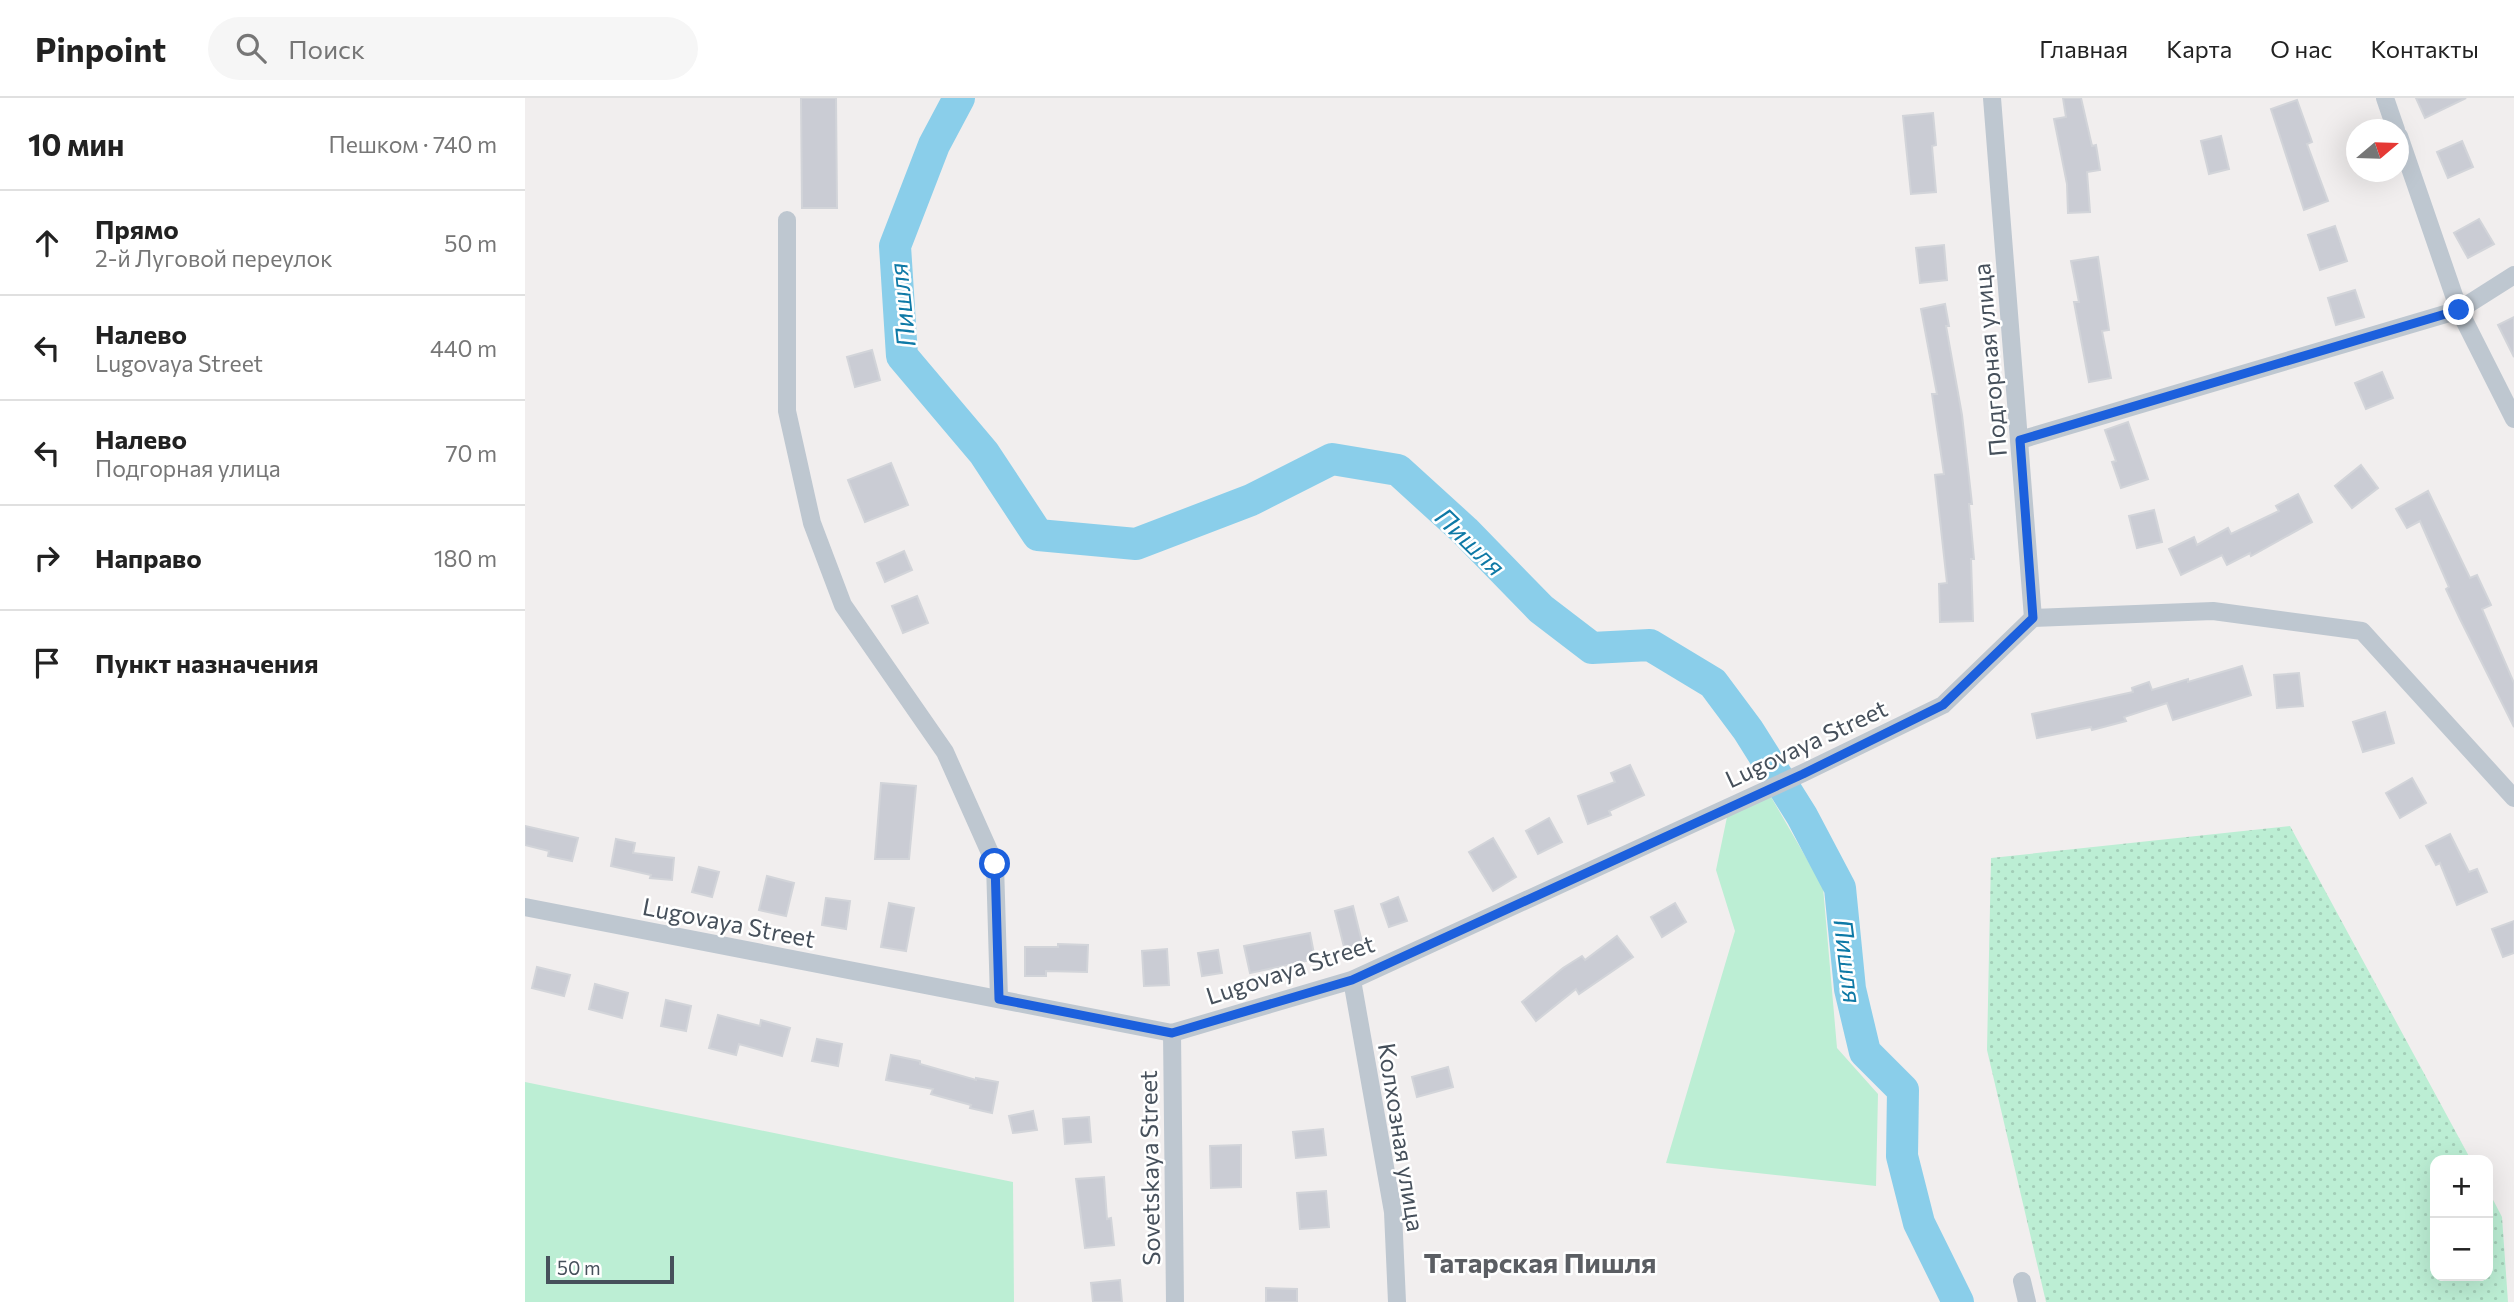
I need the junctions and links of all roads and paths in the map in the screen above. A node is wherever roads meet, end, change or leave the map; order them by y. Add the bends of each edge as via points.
1 (1991, 98) edge
2 (2385, 98) edge
3 (2392, 119) edge
4 (2409, 165) edge
5 (787, 220) dead end
6 (2514, 275) edge
7 (2459, 310) junction
8 (2514, 419) edge
9 (2020, 440) junction
10 (2033, 618) junction
11 (2514, 799) edge
12 (525, 907) edge
13 (1352, 980) junction
14 (999, 999) junction
15 (1172, 1033) junction
16 (2022, 1281) dead end
17 (1175, 1302) edge
18 (1397, 1302) edge
19 (2027, 1302) edge

1 - 9 street, Подгорная улица
2 - 3 street
4 - 7 street
5 - 14 street via 787,411 812,523 843,606 945,752 995,864
6 - 7 street
7 - 8 street
7 - 9 street
9 - 10 street, Подгорная улица
10 - 11 street via 2213,611 2362,631
10 - 13 street, Lugovaya Street via 1943,705
12 - 14 street, Lugovaya Street
13 - 15 street, Lugovaya Street
13 - 18 street, Колхозная улица via 1393,1212
14 - 15 street, Lugovaya Street
15 - 17 street, Sovetskaya Street
16 - 19 street

